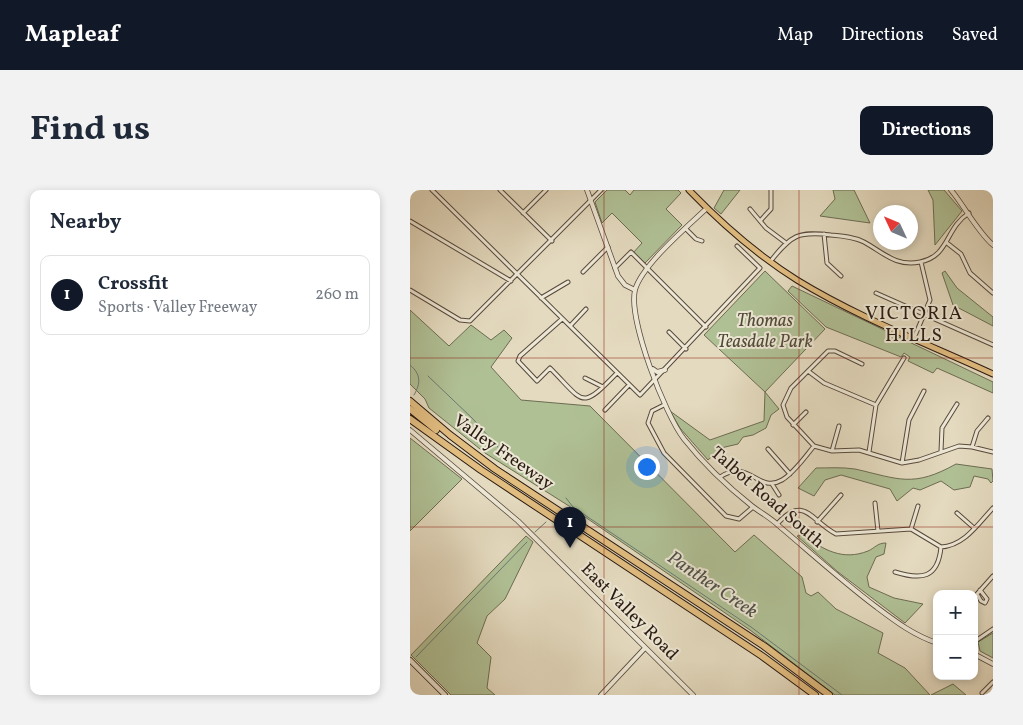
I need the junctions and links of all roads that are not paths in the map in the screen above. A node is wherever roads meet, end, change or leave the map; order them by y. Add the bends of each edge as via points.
1 (432, 190) edge
2 (500, 190) edge
3 (546, 190) edge
4 (587, 190) edge
5 (601, 190) edge
6 (689, 190) edge
7 (771, 190) edge
8 (951, 190) edge
9 (591, 200) junction
10 (707, 208) junction
11 (750, 209) dead end
12 (969, 212) junction
13 (523, 213) junction
14 (410, 221) edge
15 (760, 221) junction
16 (686, 229) junction
17 (824, 234) junction
18 (552, 241) junction
19 (702, 241) dead end
20 (786, 243) junction
21 (947, 244) junction
22 (993, 245) edge
23 (737, 246) dead end
24 (608, 247) junction
25 (770, 262) junction
26 (921, 262) junction
27 (615, 268) junction
28 (647, 268) junction
29 (582, 272) dead end
30 (518, 275) junction
31 (841, 276) dead end
32 (511, 281) junction
33 (568, 282) dead end
34 (410, 290) edge
35 (635, 290) junction
36 (876, 293) dead end
37 (993, 293) edge
38 (541, 298) junction
39 (586, 309) dead end
40 (924, 316) junction
41 (562, 319) junction
42 (570, 326) junction
43 (706, 327) junction
44 (669, 332) dead end
45 (914, 338) junction
46 (993, 345) edge
47 (686, 349) junction
48 (904, 358) dead end
49 (862, 364) dead end
50 (652, 369) junction
51 (665, 370) junction
52 (808, 371) junction
53 (617, 373) junction
54 (993, 374) edge
55 (585, 378) dead end
56 (656, 379) junction
57 (629, 384) junction
58 (604, 387) junction
59 (924, 391) dead end
60 (410, 401) edge
61 (957, 404) dead end
62 (664, 405) junction
63 (876, 405) junction
64 (410, 409) edge
65 (604, 410) dead end
66 (806, 412) dead end
67 (410, 414) edge
68 (988, 418) dead end
69 (410, 419) edge
70 (793, 425) junction
71 (839, 426) dead end
72 (410, 430) edge
73 (814, 446) junction
74 (447, 447) junction
75 (972, 447) junction
76 (768, 449) dead end
77 (832, 451) junction
78 (941, 451) junction
79 (869, 452) junction
80 (993, 452) edge
81 (902, 463) junction
82 (495, 469) junction
83 (790, 474) junction
84 (720, 477) junction
85 (772, 484) junction
86 (779, 495) dead end
87 (841, 495) dead end
88 (876, 502) dead end
89 (918, 506) dead end
90 (753, 507) junction
91 (993, 508) edge
92 (957, 513) dead end
93 (817, 522) junction
94 (777, 524) junction
95 (974, 528) junction
96 (911, 529) junction
97 (878, 531) junction
98 (941, 547) junction
99 (895, 572) dead end
100 (993, 576) edge
101 (980, 590) dead end
102 (993, 629) edge
103 (978, 639) edge
104 (933, 641) edge
105 (645, 648) junction
106 (978, 656) edge
107 (410, 660) edge
108 (993, 664) edge
109 (993, 682) edge
110 (982, 692) dead end
111 (445, 695) edge
112 (601, 695) edge
113 (693, 695) edge
114 (815, 695) edge
115 (828, 695) edge

1 - 30 street
2 - 13 street
3 - 13 street
4 - 9 street
5 - 9 street
6 - 10 main road
7 - 15 street via 771,209
8 - 12 street
9 - 18 street
9 - 24 street
10 - 16 street
10 - 25 main road
11 - 15 street
12 - 21 street via 954,224
12 - 22 street
13 - 18 street
14 - 32 street
15 - 20 street
16 - 19 street
16 - 28 street
17 - 20 street via 809,232
17 - 26 street via 857,239 896,262
17 - 31 street via 827,263
18 - 30 street
20 - 25 street
21 - 26 street
21 - 37 street via 958,250 970,273
23 - 43 street via 760,268
24 - 27 street
24 - 29 street
25 - 45 main road via 825,296
26 - 40 street via 930,300
27 - 28 street via 631,252
27 - 35 street via 621,281
28 - 35 street
28 - 43 street
30 - 32 street
30 - 38 street
32 - 34 street via 468,322
33 - 38 street
35 - 50 street, Talbot Road South via 634,318
36 - 40 street
38 - 41 street
39 - 42 street
40 - 45 street
40 - 46 street
41 - 42 street
41 - 58 street via 518,359 520,366 536,381 550,368 579,397 588,399
42 - 53 street
43 - 47 street
44 - 47 street
45 - 54 main road
47 - 51 street
48 - 63 street
49 - 52 street via 832,350
50 - 51 street via 657,372
50 - 56 street, Talbot Road South
51 - 56 street
52 - 63 street via 824,383
52 - 70 street via 786,396 784,410
53 - 57 street
53 - 58 street
55 - 58 street
56 - 57 street via 640,395
56 - 62 street, Talbot Road South
57 - 65 street
59 - 81 street via 909,420
60 - 82 highway, Valley Freeway
61 - 78 street via 942,428
62 - 84 street, Talbot Road South via 684,439
62 - 90 street via 652,411 648,423 664,453 726,516 739,519
63 - 79 street
64 - 82 highway via 475,458
66 - 70 street
67 - 74 highway
68 - 75 street via 977,431
69 - 74 highway, Valley Freeway
70 - 73 street
71 - 77 street
72 - 105 street, East Valley Road via 518,521
73 - 77 street
73 - 83 street
74 - 114 highway, Valley Freeway via 762,656
75 - 78 street via 960,446
75 - 80 street
76 - 83 street
77 - 79 street
78 - 81 street
79 - 81 street
82 - 115 highway, Valley Freeway via 790,665
83 - 85 street
84 - 85 street via 729,471 739,470
84 - 90 street, Talbot Road South
85 - 86 street
87 - 93 street
88 - 97 street
89 - 96 street
90 - 94 street, Talbot Road South
91 - 95 street
92 - 95 street
93 - 94 street via 805,511 797,509 790,511
93 - 97 street via 836,534
94 - 104 street, Talbot Road South via 835,576 899,624
95 - 98 street via 955,545
96 - 97 street
96 - 98 street
98 - 99 street via 936,567 928,574 913,578
100 - 101 street
102 - 103 street
105 - 112 street
105 - 113 street, East Valley Road
106 - 108 street
107 - 111 main road
109 - 110 street

